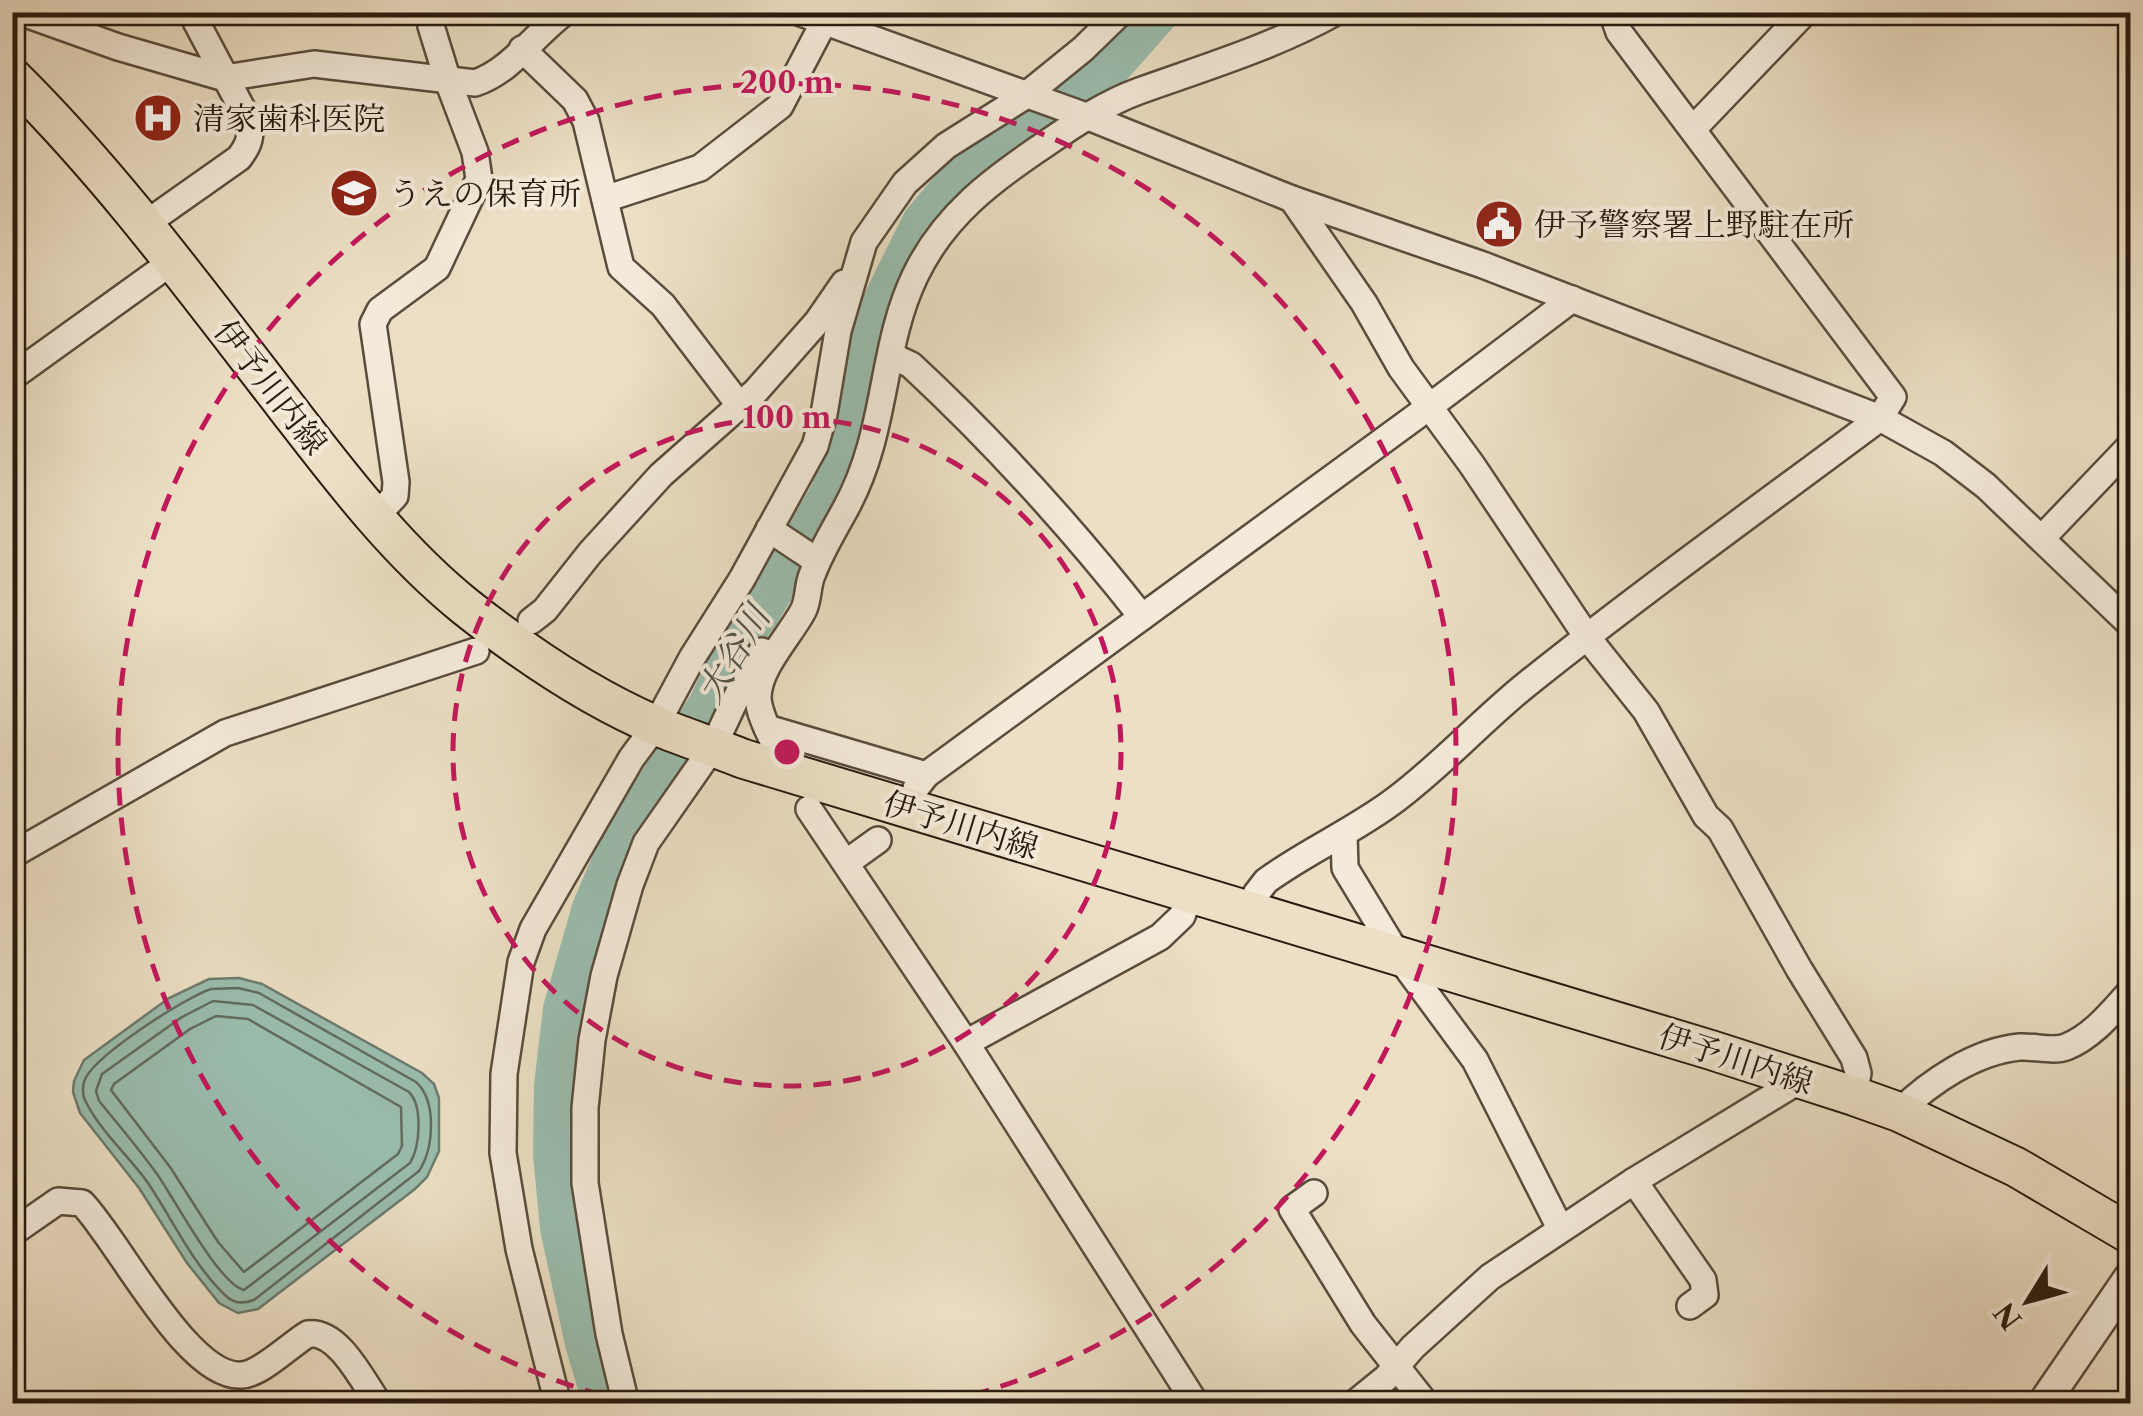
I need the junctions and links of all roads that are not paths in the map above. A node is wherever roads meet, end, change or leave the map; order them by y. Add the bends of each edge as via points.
1 (20, 12) edge
2 (190, 12) edge
3 (430, 12) edge
4 (565, 12) edge
5 (798, 12) edge
6 (1121, 12) edge
7 (1336, 12) edge
8 (1612, 12) edge
9 (1805, 12) edge
10 (824, 22) junction
11 (522, 49) junction
12 (12, 77) edge
13 (226, 78) junction
14 (448, 82) junction
15 (1028, 97) junction
16 (1081, 115) junction
17 (1694, 129) junction
18 (605, 199) junction
19 (1292, 199) junction
20 (144, 225) junction
21 (172, 261) junction
22 (859, 262) junction
23 (1572, 299) junction
24 (892, 356) junction
25 (12, 377) edge
26 (740, 406) junction
27 (1429, 408) junction
28 (1880, 418) junction
29 (2130, 446) edge
30 (375, 517) junction
31 (774, 532) junction
32 (2042, 538) junction
33 (811, 566) junction
34 (1142, 617) junction
35 (531, 621) dead end
36 (2130, 624) edge
37 (1587, 637) junction
38 (476, 651) dead end
39 (687, 737) junction
40 (809, 809) dead end
41 (1344, 834) junction
42 (878, 840) dead end
43 (12, 855) edge
44 (846, 864) junction
45 (1190, 895) junction
46 (1248, 913) junction
47 (1399, 956) junction
48 (2130, 992) edge
49 (966, 1043) junction
50 (1800, 1080) junction
51 (1854, 1096) junction
52 (1899, 1112) junction
53 (1634, 1181) junction
54 (1314, 1194) dead end
55 (1560, 1228) junction
56 (12, 1234) edge
57 (2130, 1234) edge
58 (2130, 1277) edge
59 (1690, 1306) dead end
60 (1396, 1367) junction
61 (380, 1404) edge
62 (558, 1404) edge
63 (626, 1404) edge
64 (1196, 1404) edge
65 (1354, 1404) edge
66 (1426, 1404) edge
67 (2043, 1404) edge

1 - 13 street
2 - 13 street
3 - 14 street
4 - 11 street
5 - 10 street
6 - 15 street
7 - 16 street via 1236,59
8 - 17 street via 1619,32
9 - 17 street
10 - 15 street
10 - 18 street via 780,106 700,168
11 - 14 street via 489,79
11 - 18 street via 575,100
12 - 20 main road, 伊予川内線
13 - 14 street via 314,64
13 - 20 street via 250,129 248,146
14 - 30 street via 475,152 478,179 437,268 380,310 373,324 396,482 395,496
15 - 16 street
15 - 22 street via 946,146 905,183 864,242
16 - 19 street
16 - 24 street via 990,181 950,220 916,274
17 - 28 street via 1893,397
18 - 26 street via 621,267 662,305
19 - 23 street
19 - 27 street
20 - 21 main road, 伊予川内線
21 - 25 street
21 - 30 main road, 伊予川内線
22 - 26 street via 817,322
22 - 31 street via 815,446
23 - 27 street
23 - 28 street
24 - 33 street via 872,451
24 - 34 street via 911,365 1016,468
26 - 35 street via 661,476
27 - 34 street
27 - 37 street
28 - 32 street via 1943,453
28 - 37 street
29 - 32 street
30 - 39 main road, 伊予川内線 via 463,604 520,648
31 - 33 street
31 - 39 street
32 - 36 street
33 - 34 street via 806,607 763,676 758,697 770,735 921,782
33 - 39 street via 746,676
37 - 41 street via 1400,797
37 - 51 street via 1662,734 1854,1058
38 - 43 street via 225,733
39 - 45 main road, 伊予川内線
39 - 62 street via 631,759 521,962 504,1074 504,1153
39 - 63 street via 630,885 604,976 584,1108 585,1183
40 - 44 street
41 - 46 street via 1266,881
41 - 47 street via 1345,868
42 - 44 street
44 - 49 street
45 - 46 main road, 伊予川内線
45 - 49 street via 1182,916 1160,937
46 - 47 main road, 伊予川内線
47 - 50 main road, 伊予川内線
47 - 55 street via 1476,1060
48 - 52 street via 2096,1028 2064,1048 2015,1048 1981,1057 1920,1091
49 - 64 street
50 - 51 main road, 伊予川内線
50 - 53 street
51 - 52 main road, 伊予川内線
52 - 57 main road, 伊予川内線 via 2016,1167
53 - 55 street
53 - 59 street via 1703,1280 1704,1295
54 - 60 street via 1292,1209
55 - 60 street via 1490,1277
56 - 61 street via 58,1200 82,1202 210,1367 246,1375 318,1333 336,1344
58 - 67 street
60 - 65 street
60 - 66 street

